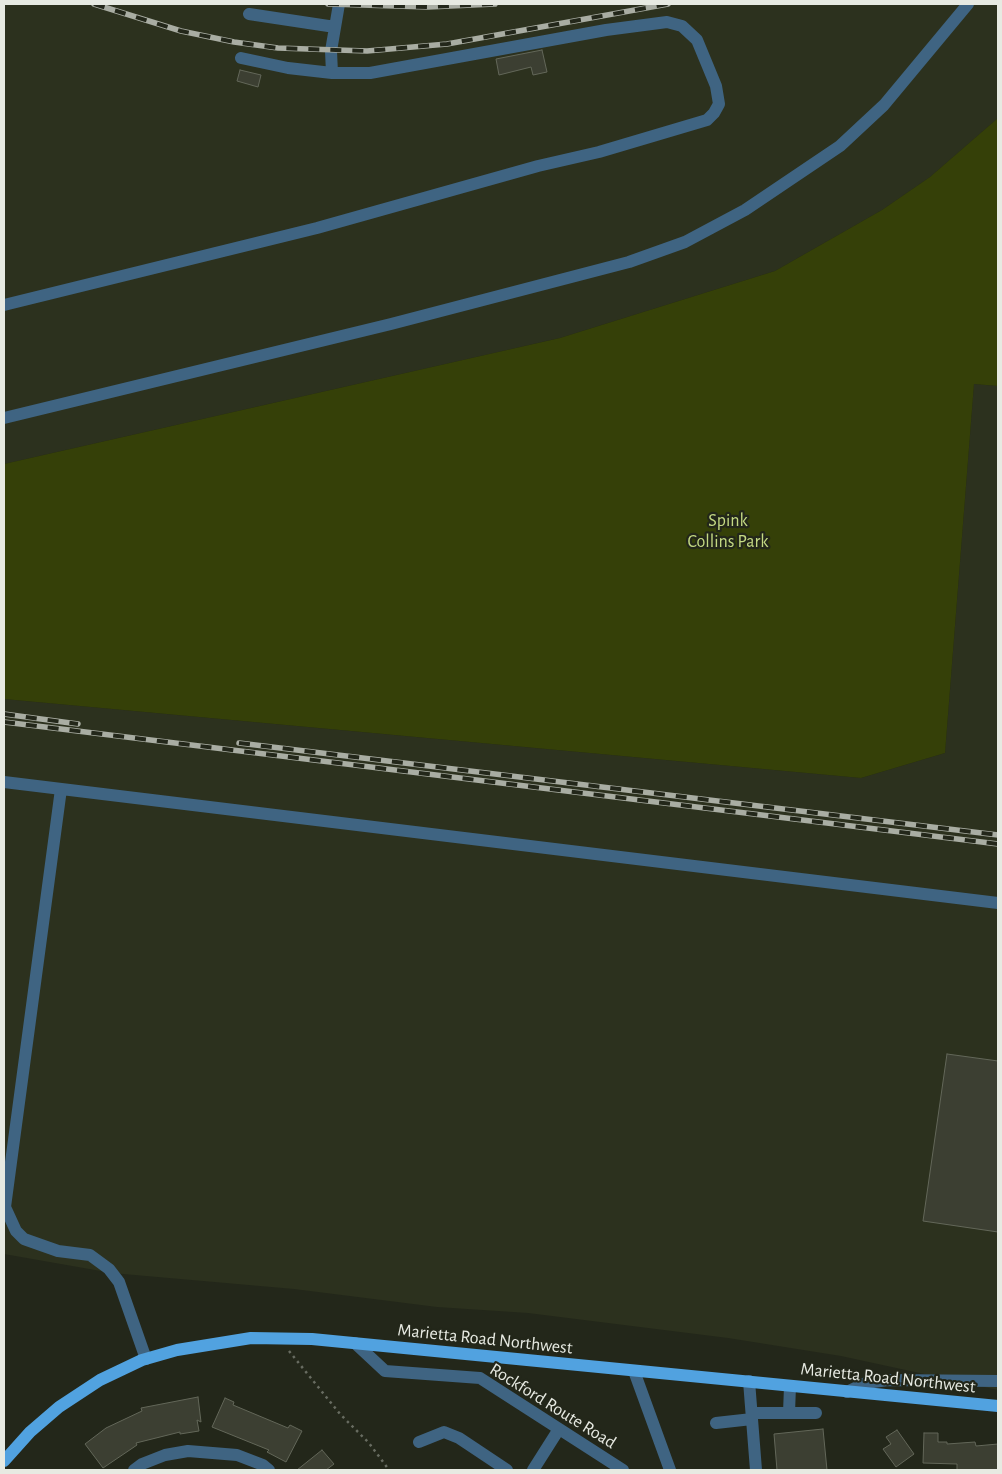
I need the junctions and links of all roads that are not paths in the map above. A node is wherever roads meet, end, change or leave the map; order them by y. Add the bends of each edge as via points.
1 (339, 4) edge
2 (968, 4) edge
3 (248, 14) dead end
4 (335, 27) junction
5 (241, 58) dead end
6 (332, 73) junction
7 (4, 305) edge
8 (4, 418) edge
9 (4, 782) edge
10 (61, 789) junction
11 (998, 902) edge
12 (9, 1130) edge
13 (355, 1343) junction
14 (146, 1359) junction
15 (634, 1371) junction
16 (998, 1381) edge
17 (749, 1382) junction
18 (790, 1386) junction
19 (847, 1392) junction
20 (998, 1406) edge
21 (789, 1413) junction
22 (816, 1414) dead end
23 (752, 1416) junction
24 (716, 1423) dead end
25 (559, 1429) junction
26 (419, 1442) dead end
27 (4, 1461) edge
28 (134, 1470) edge
29 (269, 1470) edge
30 (507, 1470) edge
31 (532, 1470) edge
32 (623, 1470) edge
33 (670, 1470) edge
34 (756, 1470) edge

1 - 4 street
2 - 8 street via 884,105 840,146 745,210 685,242 610,267 391,324
3 - 4 street
4 - 6 street
5 - 6 street
6 - 7 street via 370,73 667,22 682,26 698,40 716,86 719,104 707,120 599,152 317,228
9 - 10 street
10 - 11 street
10 - 12 street
12 - 14 street via 5,1207 8,1219 24,1239 58,1251 90,1255 109,1269 119,1282
13 - 14 main road, Marietta Road Northwest via 251,1338 177,1350
13 - 15 main road, Marietta Road Northwest
13 - 25 street, Rockford Route Road via 384,1371 480,1378
14 - 27 main road, Marietta Road Northwest via 100,1380 59,1408 30,1432
15 - 17 main road, Marietta Road Northwest
15 - 33 street
16 - 19 street via 888,1380 866,1383
17 - 18 main road, Marietta Road Northwest
17 - 23 street
18 - 19 main road, Marietta Road Northwest
18 - 21 street
19 - 20 main road, Marietta Road Northwest
21 - 22 street
21 - 23 street
23 - 24 street
23 - 34 street
25 - 31 street
25 - 32 street, Rockford Route Road
26 - 30 street via 444,1432 459,1438
28 - 29 street via 165,1455 188,1451 237,1455

